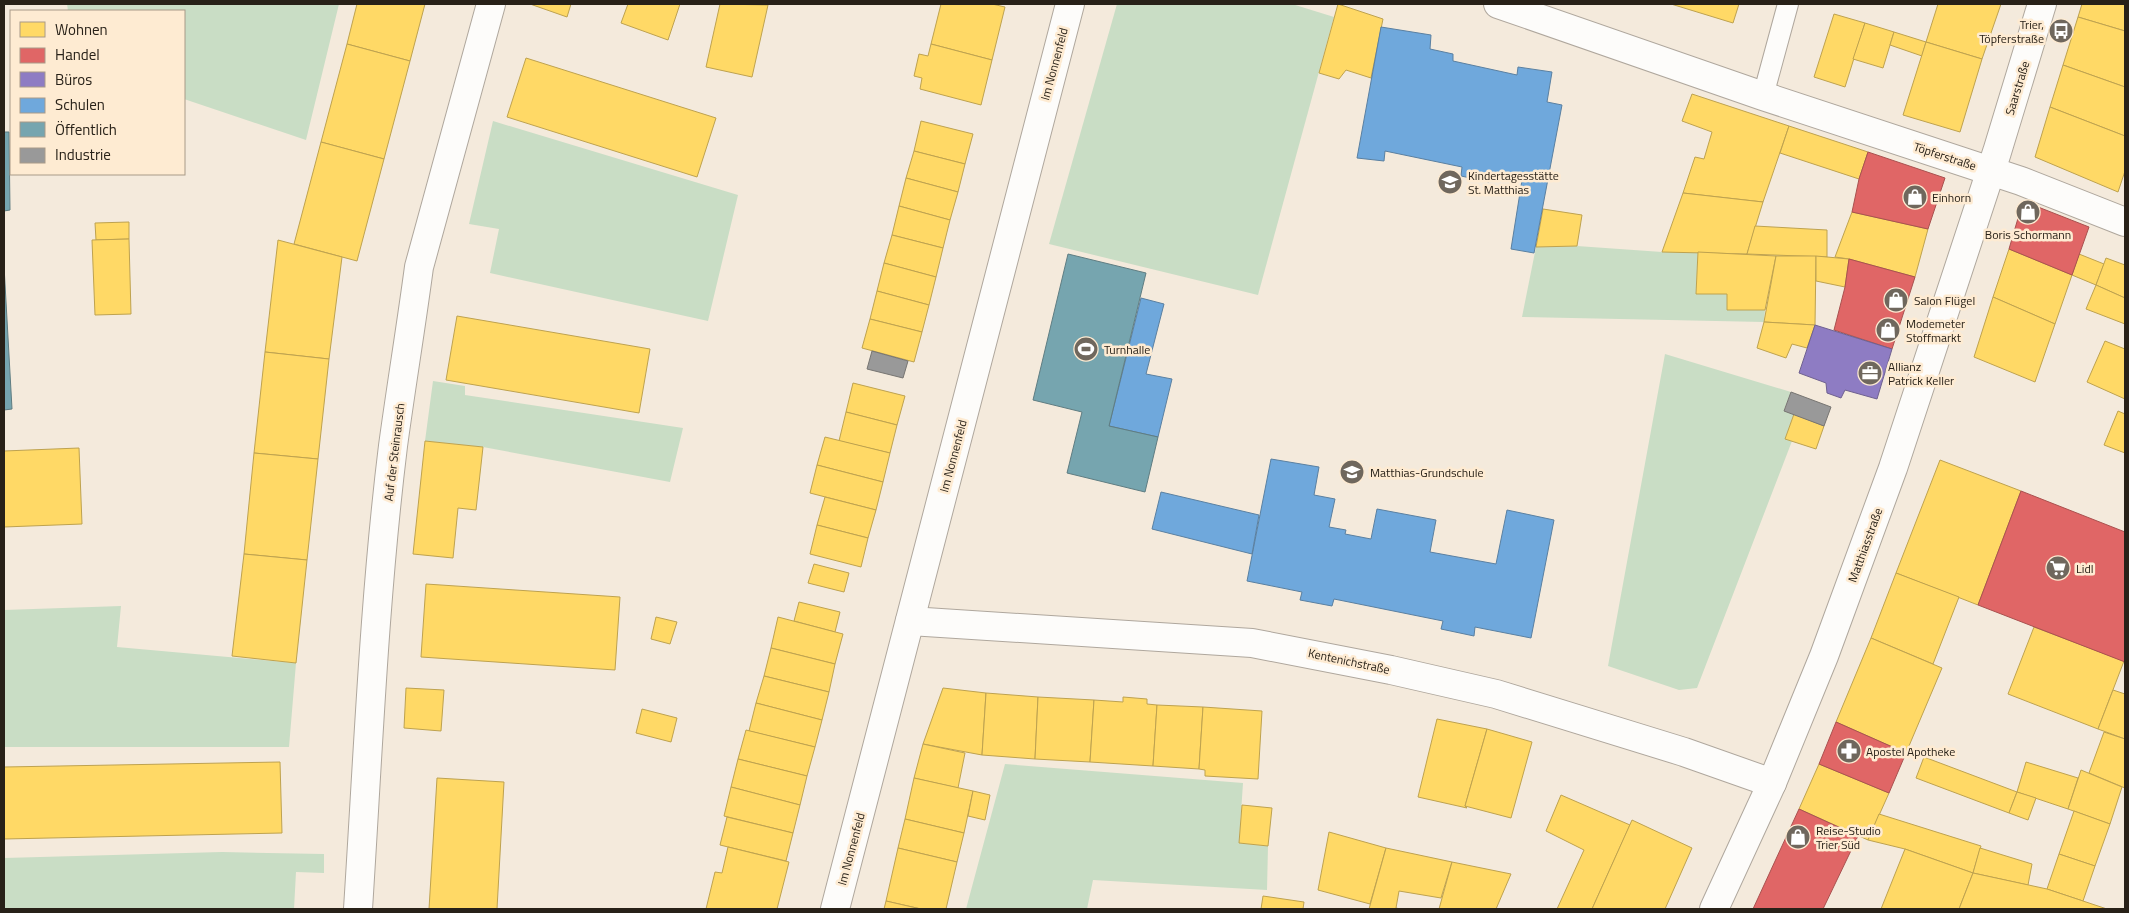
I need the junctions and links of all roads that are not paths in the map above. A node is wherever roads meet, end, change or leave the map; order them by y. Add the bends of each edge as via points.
1 (491, 4) edge
2 (1070, 4) edge
3 (1498, 4) edge
4 (1788, 4) edge
5 (2042, 4) edge
6 (1763, 96) junction
7 (1990, 171) junction
8 (2125, 222) edge
9 (910, 621) junction
10 (1772, 783) junction
11 (358, 909) edge
12 (835, 909) edge
13 (1714, 909) edge

1 - 11 street, Auf der Steinrausch via 418,275 393,447 375,638
2 - 9 street, Im Nonnenfeld
3 - 6 street, Töpferstraße
4 - 6 lane
5 - 7 street, Saarstraße
6 - 7 street, Töpferstraße
7 - 8 street, Töpferstraße
7 - 10 street, Matthiasstraße via 1893,468 1824,656
9 - 10 street, Kentenichstraße via 1252,643 1300,651 1496,694
9 - 12 street, Im Nonnenfeld
10 - 13 street, Matthiasstraße

